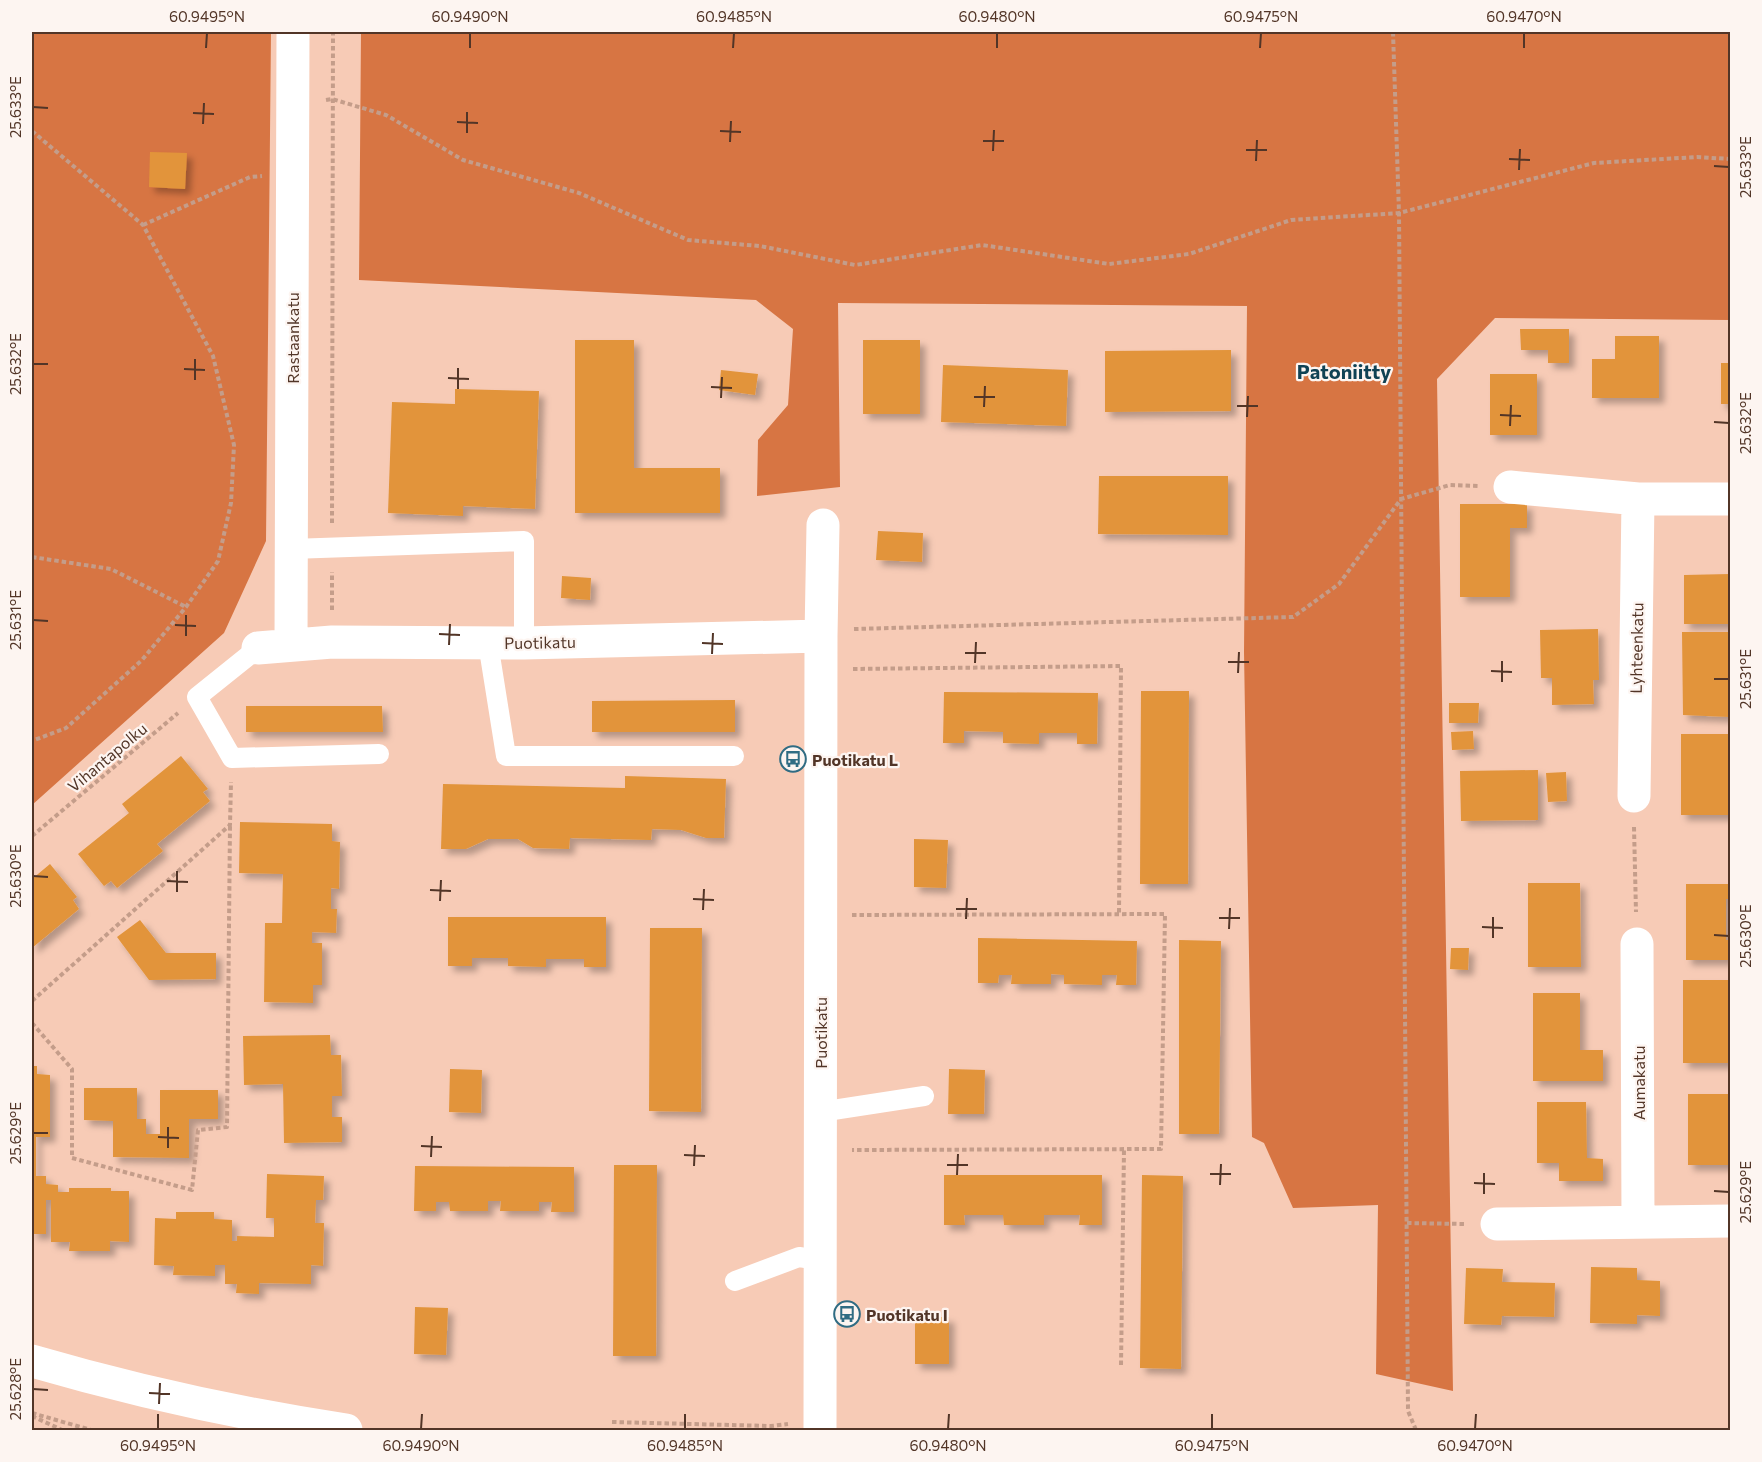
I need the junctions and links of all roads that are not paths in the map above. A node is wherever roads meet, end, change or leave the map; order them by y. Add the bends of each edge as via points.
1 (294, 32) edge
2 (1510, 487) road end
3 (1638, 499) junction
4 (1731, 499) edge
5 (824, 525) dead end
6 (291, 549) junction
7 (821, 636) junction
8 (488, 643) junction
9 (524, 643) junction
10 (291, 644) junction
11 (258, 648) joint
12 (379, 754) dead end
13 (734, 756) dead end
14 (1634, 796) road end
15 (1637, 944) road end
16 (924, 1096) dead end
17 (820, 1112) junction
18 (1731, 1221) edge
19 (1638, 1222) junction
20 (1497, 1224) road end
21 (819, 1260) junction
22 (735, 1281) dead end
23 (32, 1361) edge
24 (807, 1424) edge
25 (346, 1431) edge

1 - 6 street, Rastaankatu
2 - 3 street
3 - 4 street
3 - 14 street, Lyhteenkatu
5 - 7 street, Puotikatu
6 - 9 lane via 524,541
6 - 10 street, Rastaankatu
7 - 9 street, Puotikatu
7 - 17 street, Puotikatu
8 - 9 street, Puotikatu
8 - 10 street, Puotikatu
8 - 13 lane via 506,756
10 - 11 street, Puotikatu
11 - 12 lane via 197,697 232,758
15 - 19 street, Aumakatu
16 - 17 lane
17 - 21 street, Puotikatu
18 - 19 street
19 - 20 street
21 - 22 lane via 800,1257
21 - 24 street, Puotikatu
23 - 25 street via 257,1417

